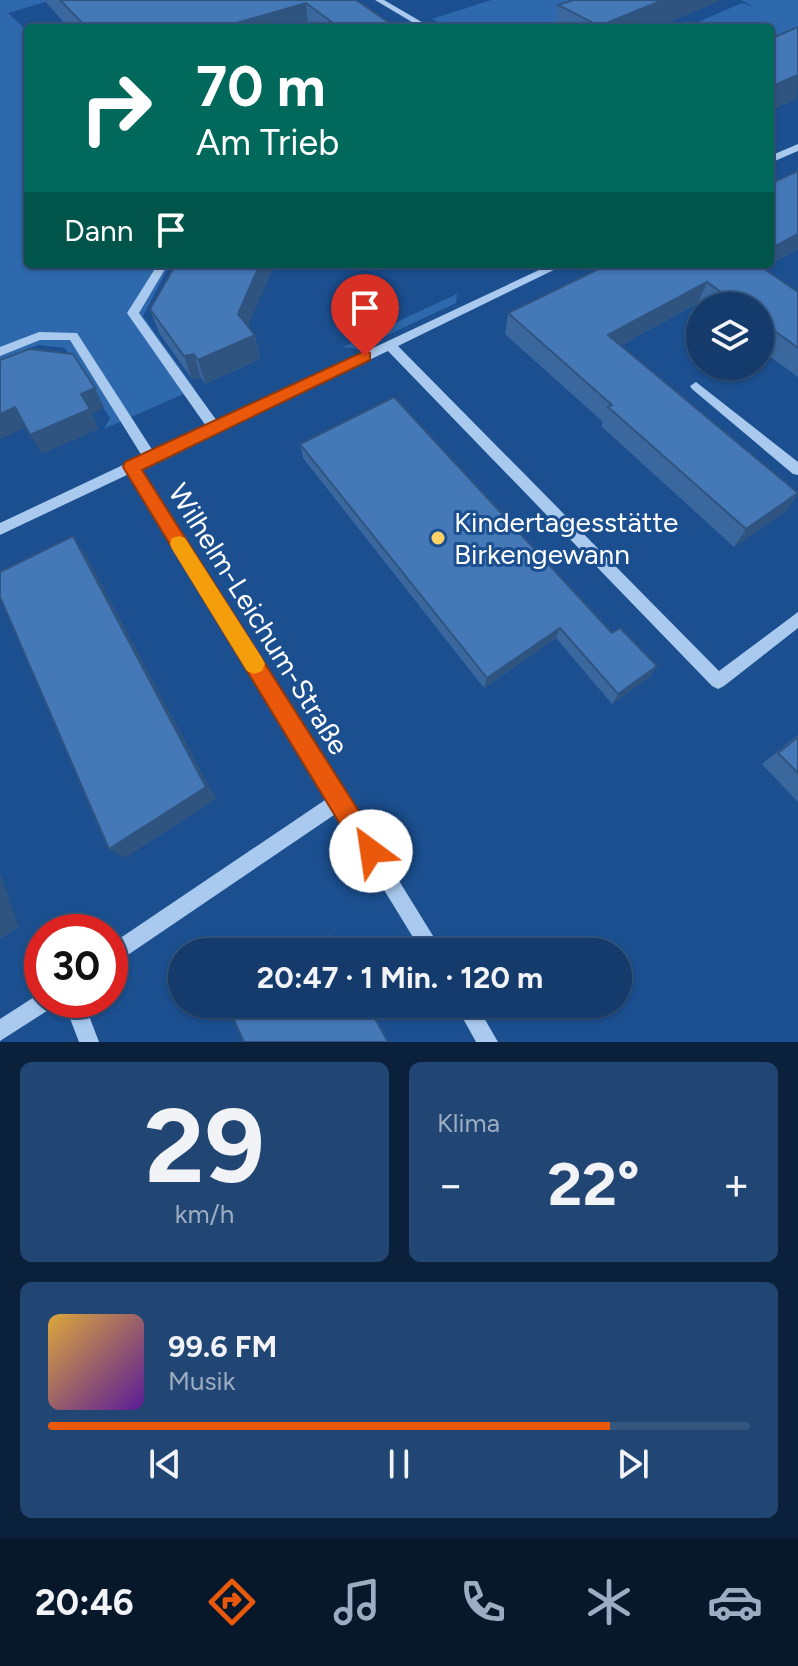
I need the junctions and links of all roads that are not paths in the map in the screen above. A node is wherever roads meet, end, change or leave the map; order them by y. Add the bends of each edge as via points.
1 (379, 0) edge
2 (421, 24) edge
3 (798, 147) edge
4 (774, 158) edge
5 (161, 268) edge
6 (553, 268) edge
7 (390, 345) junction
8 (0, 352) edge
9 (696, 386) dead end
10 (214, 427) junction
11 (150, 458) junction
12 (131, 467) junction
13 (798, 470) edge
14 (0, 529) edge
15 (798, 619) edge
16 (340, 801) junction
17 (424, 938) edge
18 (128, 945) edge
19 (24, 1015) edge
20 (80, 1018) edge
21 (473, 1018) edge
22 (0, 1031) edge
23 (89, 1042) edge
24 (488, 1042) edge

1 - 2 street
3 - 4 street
5 - 10 street via 133,313
6 - 7 street
7 - 10 street
7 - 15 street via 718,681
8 - 11 street via 39,336 73,336
9 - 13 street
10 - 11 street
11 - 12 street
12 - 14 street
12 - 16 street, Wilhelm-Leichum-Straße
16 - 17 street, Wilhelm-Leichum-Straße
16 - 18 street, Wilhelm-Leichum-Straße
19 - 22 street
20 - 23 street
21 - 24 street

